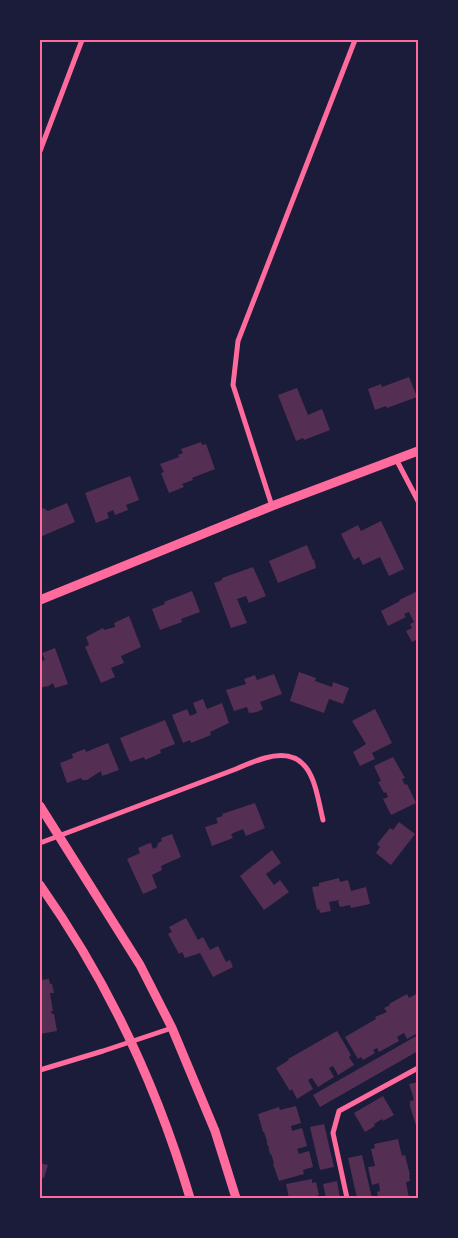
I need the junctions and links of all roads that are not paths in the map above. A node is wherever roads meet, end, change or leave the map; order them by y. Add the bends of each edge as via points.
1 (82, 40) edge
2 (355, 40) edge
3 (40, 152) edge
4 (418, 451) edge
5 (396, 459) junction
6 (418, 501) edge
7 (272, 506) junction
8 (40, 600) edge
9 (40, 806) edge
10 (323, 820) dead end
11 (58, 837) junction
12 (40, 843) edge
13 (40, 884) edge
14 (172, 1028) junction
15 (131, 1041) junction
16 (418, 1068) edge
17 (40, 1070) edge
18 (190, 1198) edge
19 (236, 1198) edge
20 (347, 1198) edge

1 - 3 street
2 - 7 street via 238,341 233,385
4 - 5 street
5 - 6 street
5 - 7 street
7 - 8 street
9 - 11 street
10 - 11 street via 309,771 302,762 280,756 236,768
11 - 12 street
11 - 14 street via 140,965
13 - 15 street via 111,999
14 - 15 street
14 - 19 street via 215,1131
15 - 17 street
15 - 18 street via 157,1101
16 - 20 street via 339,1111 333,1133

